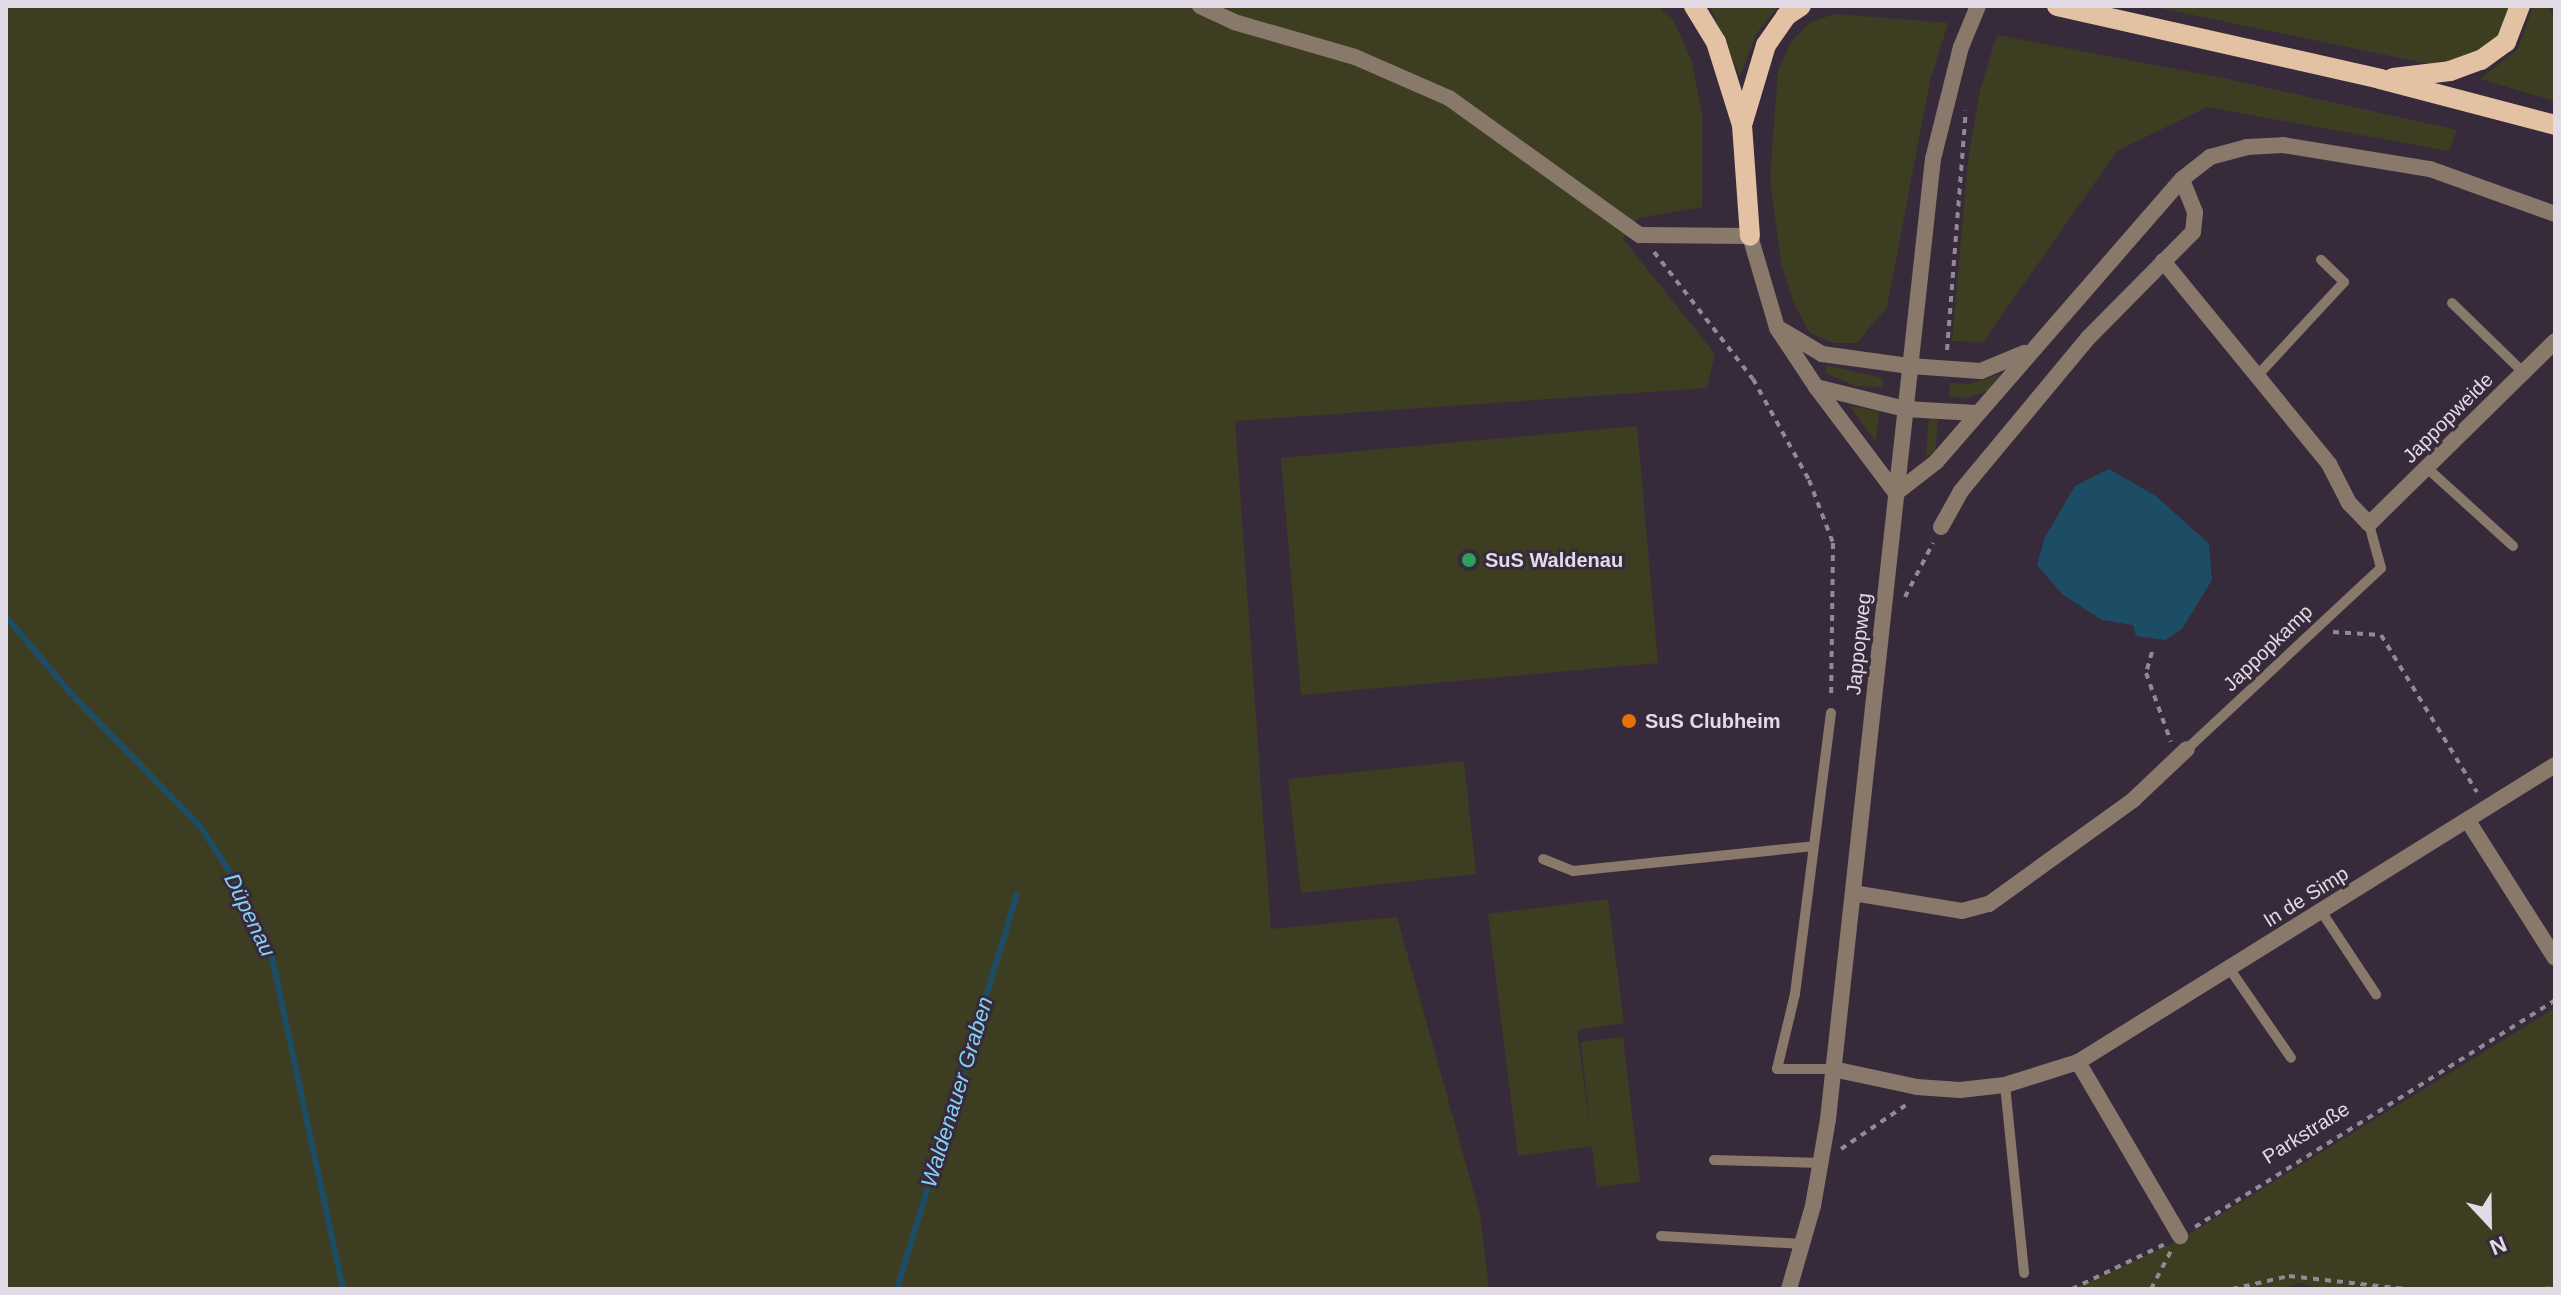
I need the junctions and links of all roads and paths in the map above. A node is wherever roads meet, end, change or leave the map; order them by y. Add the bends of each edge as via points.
1 (1200, 6) edge
2 (1694, 6) edge
3 (1801, 6) edge
4 (1978, 6) edge
5 (2057, 6) edge
6 (2520, 6) edge
7 (2380, 79) junction
8 (1967, 103) dead end
9 (1742, 125) junction
10 (2555, 125) edge
11 (2182, 179) junction
12 (2555, 214) edge
13 (1640, 235) junction
14 (1750, 236) junction
15 (2321, 260) dead end
16 (2163, 261) junction
17 (2452, 303) dead end
18 (1777, 328) junction
19 (2555, 341) edge
20 (2029, 351) junction
21 (1910, 366) junction
22 (1946, 371) junction
23 (2523, 372) junction
24 (2257, 376) junction
25 (1816, 387) junction
26 (1905, 409) junction
27 (1976, 413) junction
28 (2427, 468) junction
29 (1896, 493) junction
30 (2369, 524) junction
31 (1941, 527) joint
32 (2513, 546) dead end
33 (1905, 597) dead end
34 (2315, 631) junction
35 (2152, 652) dead end
36 (1831, 713) joint
37 (2182, 754) junction
38 (2555, 765) edge
39 (2487, 808) junction
40 (2468, 821) junction
41 (1814, 846) junction
42 (1543, 859) dead end
43 (1853, 893) junction
44 (2321, 911) junction
45 (2555, 958) edge
46 (2229, 968) junction
47 (2376, 994) dead end
48 (2555, 1000) edge
49 (2291, 1058) dead end
50 (2078, 1062) junction
51 (1833, 1069) junction
52 (2005, 1085) junction
53 (1932, 1089) junction
54 (1714, 1160) dead end
55 (1822, 1163) junction
56 (1661, 1236) dead end
57 (2180, 1236) junction
58 (1803, 1244) junction
59 (2024, 1273) dead end
60 (2555, 1288) edge
61 (1789, 1289) edge
62 (2072, 1289) edge
63 (2151, 1289) edge
64 (2232, 1289) edge
65 (2405, 1289) edge
66 (2544, 1289) edge

1 - 13 street via 1234,22 1355,57 1449,98
2 - 9 main road via 1716,42
3 - 9 main road via 1786,16 1766,45
4 - 21 street, Jappopweg via 1950,86 1933,159
5 - 7 main road
6 - 7 main road via 2506,42 2481,60 2450,71
7 - 10 main road
8 - 22 path via 1959,150
9 - 14 main road
11 - 12 street via 2210,157 2283,145 2430,169
11 - 16 street via 2195,212 2193,232
11 - 20 street
13 - 14 street
13 - 36 path via 1753,379 1809,480 1833,543
14 - 18 street
15 - 24 lane via 2344,282
16 - 24 street, Jappopkamp
16 - 31 street via 2012,428 1961,491
17 - 23 lane
18 - 21 street via 1822,354
18 - 25 street
19 - 23 street, Jappopweide
20 - 22 street via 1981,371
20 - 27 street
21 - 22 street
21 - 26 street, Jappopweg
23 - 28 street, Jappopweide
24 - 30 street, Jappopkamp via 2329,464 2349,503
25 - 26 street
25 - 29 street
26 - 27 street
26 - 29 street, Jappopweg
27 - 29 street via 1936,462
28 - 30 street, Jappopweide
28 - 32 lane
29 - 43 street, Jappopweg
30 - 34 lane, Jappopkamp via 2381,568
31 - 33 path
34 - 37 lane, Jappopkamp
34 - 39 path via 2381,635
35 - 37 path via 2146,673
36 - 41 lane
37 - 43 street, Jappopkamp via 2084,838 1989,904 1962,911 1937,909
38 - 39 street, In de Simp
39 - 40 street, In de Simp
40 - 44 street, In de Simp
40 - 45 street
41 - 42 lane via 1573,871
41 - 51 lane via 1795,994 1777,1069
43 - 51 street, Jappopweg
44 - 46 street, In de Simp
44 - 47 lane
46 - 49 lane
46 - 50 street, In de Simp
48 - 57 path, Parkstraße
50 - 52 street, In de Simp
50 - 57 street
51 - 53 street, In de Simp
51 - 55 street, Jappopweg
52 - 53 street, In de Simp
52 - 59 lane
53 - 55 path
54 - 55 lane
55 - 58 street, Jappopweg
56 - 58 lane
57 - 62 path, Parkstraße
57 - 63 path
58 - 61 street, Jappopweg
60 - 66 path
64 - 65 path via 2289,1276

